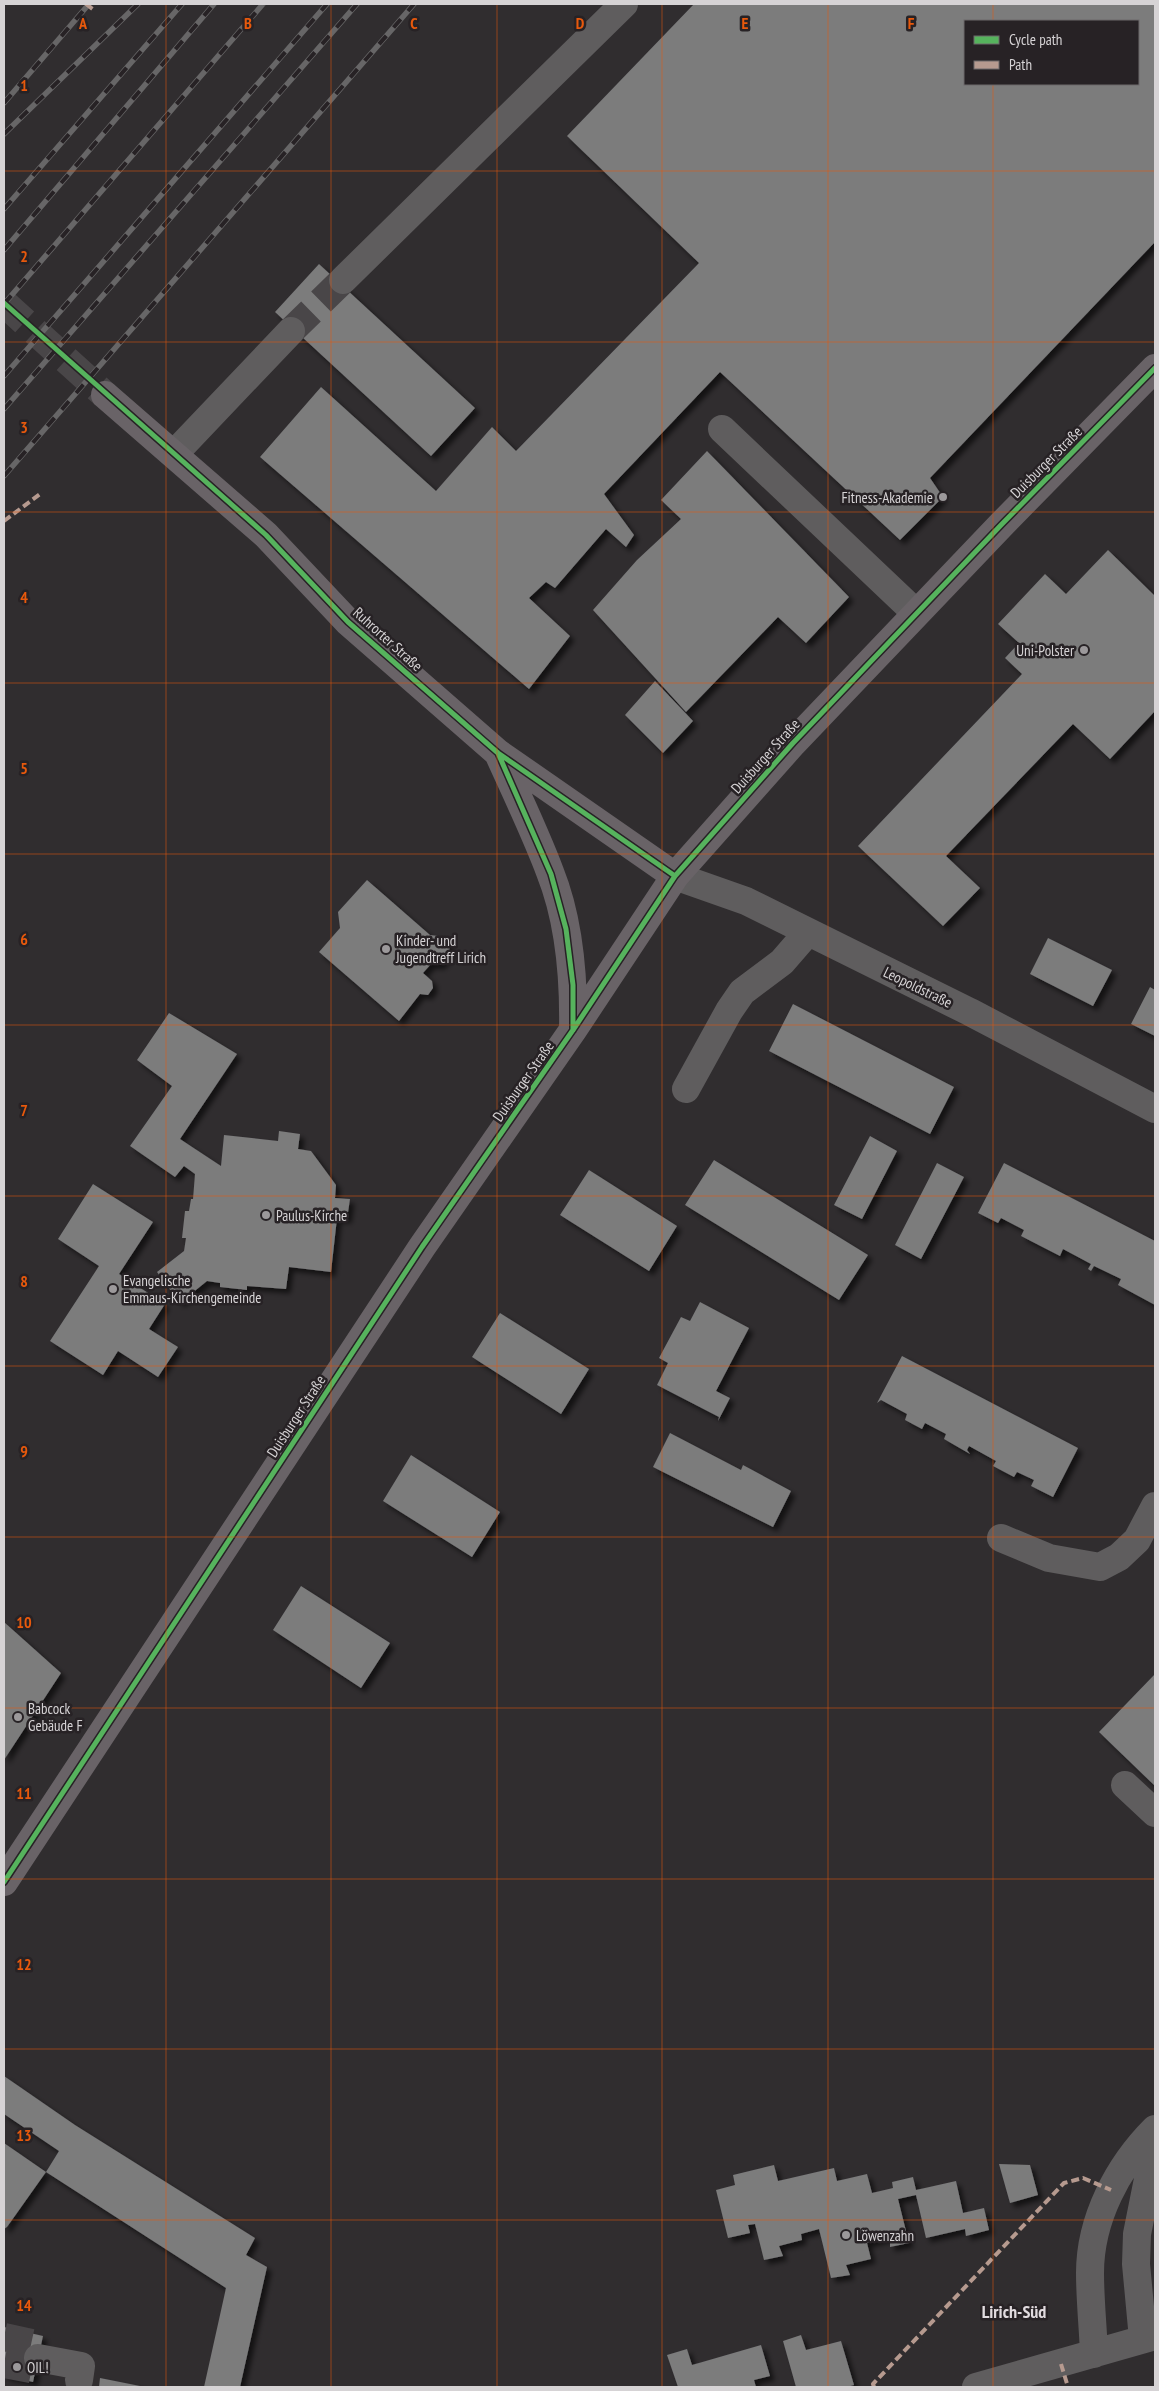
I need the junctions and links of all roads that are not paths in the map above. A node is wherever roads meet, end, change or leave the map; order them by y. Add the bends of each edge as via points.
1 (624, 4) edge
2 (343, 280) tunnel mouth
3 (291, 331) tunnel mouth
4 (1155, 368) edge
5 (105, 395) tunnel mouth
6 (722, 429) dead end
7 (174, 454) junction
8 (916, 613) junction
9 (498, 753) junction
10 (675, 876) junction
11 (808, 932) junction
12 (573, 1030) junction
13 (686, 1089) dead end
14 (1155, 1109) edge
15 (1155, 1506) edge
16 (1001, 1538) dead end
17 (1125, 1785) dead end
18 (1155, 1814) edge
19 (4, 1882) edge
20 (1155, 2129) edge
21 (1155, 2144) edge
22 (1143, 2198) junction
23 (1155, 2229) edge
24 (1149, 2338) edge
25 (1094, 2354) junction
26 (38, 2358) tunnel mouth
27 (79, 2378) edge
28 (976, 2387) edge

1 - 2 street
3 - 7 street
4 - 8 main road, Duisburger Straße
5 - 7 main road, Ruhrorter Straße
6 - 8 street
7 - 9 main road, Ruhrorter Straße via 266,535 348,622
8 - 10 main road, Duisburger Straße via 792,743
9 - 10 main road, Ruhrorter Straße
9 - 12 main road via 551,874 566,929 574,985
10 - 11 street, Leopoldstraße via 746,901
10 - 12 main road, Duisburger Straße
11 - 13 street via 782,962 742,992
11 - 14 street, Leopoldstraße
12 - 19 main road, Duisburger Straße via 422,1247
15 - 16 street via 1138,1540 1119,1557 1100,1567 1049,1558
17 - 18 street
20 - 25 street via 1131,2155 1102,2211 1090,2271
21 - 22 street
22 - 23 street
22 - 24 street via 1136,2234 1136,2264
24 - 25 street
25 - 28 street
26 - 27 street via 84,2354

